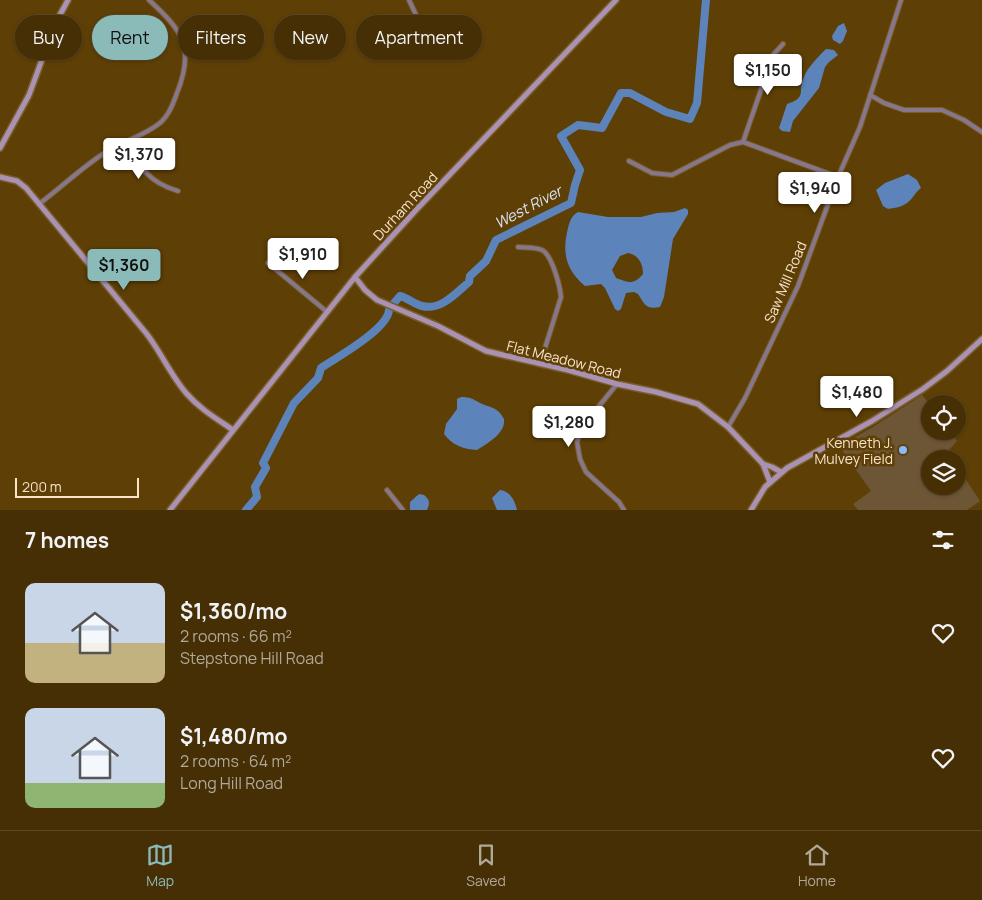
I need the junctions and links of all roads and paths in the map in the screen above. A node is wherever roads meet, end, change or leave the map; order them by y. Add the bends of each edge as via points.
1 (68, 0) edge
2 (149, 0) edge
3 (409, 0) edge
4 (616, 0) edge
5 (901, 0) edge
6 (416, 15) edge
7 (783, 44) dead end
8 (870, 95) junction
9 (982, 132) edge
10 (128, 141) junction
11 (743, 142) junction
12 (0, 148) edge
13 (629, 161) dead end
14 (0, 176) edge
15 (838, 177) junction
16 (178, 191) dead end
17 (40, 204) junction
18 (518, 248) dead end
19 (268, 263) dead end
20 (354, 277) junction
21 (326, 311) junction
22 (982, 339) edge
23 (540, 364) junction
24 (617, 384) junction
25 (728, 427) junction
26 (233, 430) junction
27 (763, 464) junction
28 (781, 472) junction
29 (770, 482) junction
30 (387, 490) dead end
31 (170, 510) edge
32 (403, 510) edge
33 (624, 510) edge
34 (751, 510) edge

1 - 12 street via 55,24 29,95
2 - 10 street via 168,17 179,33 185,48 186,66 171,109 162,121
3 - 6 street
4 - 20 street, Durham Road
5 - 8 street, Saw Mill Road
7 - 11 street via 773,54
8 - 9 street via 904,110 942,110
8 - 15 street, Saw Mill Road
10 - 16 street via 142,170 159,184
10 - 17 street via 107,151
11 - 13 street via 730,145 672,175 652,173
11 - 15 street
14 - 17 street via 17,181
15 - 25 street, Saw Mill Road via 798,286
17 - 26 street via 146,333 186,392 199,407
18 - 23 street via 546,253 560,290
19 - 21 street
20 - 21 street, Durham Road
20 - 23 street, Flat Meadow Road via 371,296 383,303 486,351
21 - 26 street, Durham Road
22 - 28 street via 923,389
23 - 24 street, Flat Meadow Road
24 - 25 street, Flat Meadow Road via 698,404
24 - 33 street via 582,427 577,442 586,472
25 - 27 street, Flat Meadow Road
26 - 31 street, Durham Road
27 - 28 street, Flat Meadow Road
27 - 29 street, Flat Meadow Road
28 - 29 street
29 - 34 street
30 - 32 street

